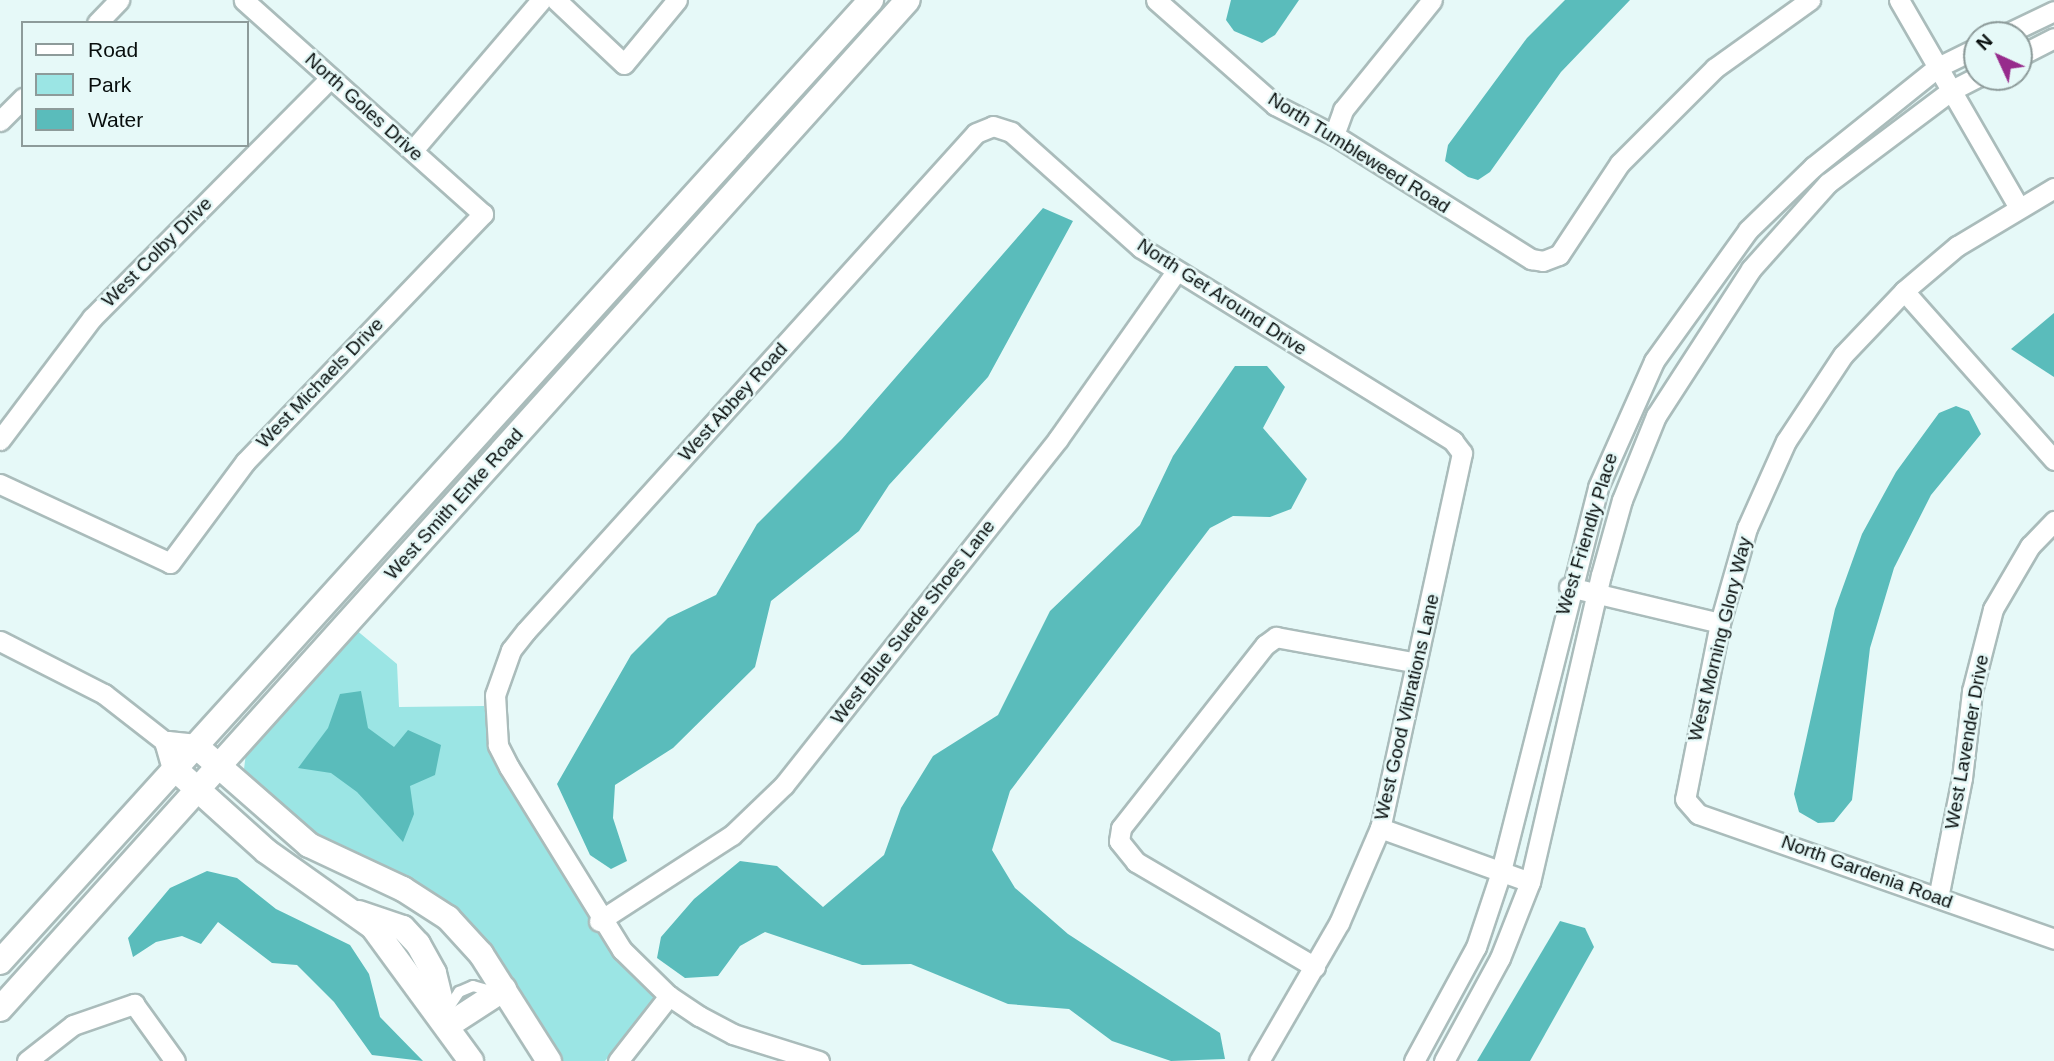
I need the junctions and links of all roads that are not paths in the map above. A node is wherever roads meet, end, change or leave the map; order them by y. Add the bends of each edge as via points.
1 (119, 0) edge
2 (244, 0) edge
3 (541, 0) edge
4 (556, 0) edge
5 (677, 0) edge
6 (870, 0) edge
7 (908, 0) edge
8 (1156, 0) edge
9 (1432, 0) edge
10 (1810, 0) edge
11 (1899, 0) edge
12 (2054, 11) edge
13 (99, 21) edge
14 (2033, 21) edge
15 (2054, 38) edge
16 (2033, 48) edge
17 (1963, 55) edge
18 (1938, 67) junction
19 (330, 78) junction
20 (1963, 84) edge
21 (1952, 90) junction
22 (21, 100) edge
23 (0, 121) edge
24 (993, 126) joint
25 (1334, 135) junction
26 (413, 150) junction
27 (2054, 188) edge
28 (2018, 206) junction
29 (483, 214) joint
30 (1176, 272) junction
31 (1904, 291) junction
32 (0, 440) edge
33 (1462, 453) joint
34 (2054, 460) edge
35 (0, 484) edge
36 (2054, 521) edge
37 (1569, 587) junction
38 (1596, 595) junction
39 (1720, 623) junction
40 (0, 641) edge
41 (1418, 663) junction
42 (168, 744) junction
43 (197, 747) junction
44 (219, 765) junction
45 (176, 769) junction
46 (198, 789) junction
47 (1685, 799) joint
48 (1380, 828) junction
49 (1500, 875) junction
50 (1530, 882) junction
51 (1938, 898) junction
52 (599, 921) junction
53 (2054, 939) edge
54 (0, 962) edge
55 (1315, 967) junction
56 (501, 992) junction
57 (668, 996) junction
58 (0, 1009) edge
59 (446, 1019) junction
60 (470, 1059) edge
61 (27, 1061) edge
62 (175, 1061) edge
63 (549, 1061) edge
64 (618, 1061) edge
65 (819, 1061) edge
66 (1259, 1061) edge
67 (1413, 1061) edge
68 (1444, 1061) edge

1 - 13 street
2 - 19 street, North Goles Drive
3 - 26 street
4 - 5 street via 624,64
6 - 43 street, West Smith Enke Road
7 - 44 street, West Smith Enke Road
8 - 25 street, North Tumbleweed Road via 1275,106
9 - 25 street via 1343,110
10 - 25 street, North Tumbleweed Road via 1715,68 1620,163 1559,255 1543,261 1531,259
11 - 18 street
12 - 14 street
15 - 16 street
17 - 18 street, West Friendly Place
18 - 21 street
18 - 37 street, West Friendly Place via 1812,167 1748,230 1698,295 1654,361 1621,426
19 - 26 street, North Goles Drive
19 - 32 street, West Colby Drive via 92,318
20 - 21 street, West Friendly Place
21 - 28 street
21 - 38 street, West Friendly Place via 1828,183 1751,269 1710,327 1656,416 1622,500
22 - 23 street
24 - 30 street, North Get Around Drive via 1011,132 1111,223
24 - 52 street, West Abbey Road via 976,133 510,650 495,695 498,745
26 - 29 street, North Goles Drive
27 - 28 street, West Morning Glory Way
28 - 31 street, West Morning Glory Way via 1957,246
29 - 35 street, West Michaels Drive via 245,461 170,563
30 - 33 street, North Get Around Drive via 1453,441
30 - 52 street, West Blue Suede Shoes Lane via 1058,439 784,785 732,835
31 - 34 street
31 - 39 street, West Morning Glory Way via 1843,355 1786,441 1747,528
33 - 41 street, West Good Vibrations Lane
36 - 51 street, West Lavender Drive via 2030,547 1993,609 1972,691 1962,778
37 - 38 street
37 - 49 street, West Friendly Place
38 - 39 street
38 - 50 street, West Friendly Place
39 - 47 street, West Morning Glory Way
40 - 42 street via 104,694
41 - 48 street, West Good Vibrations Lane
41 - 55 street via 1276,638 1265,645 1121,828 1119,841 1136,862
42 - 43 street
42 - 45 street
43 - 44 street
43 - 45 street, West Smith Enke Road
44 - 46 street, West Smith Enke Road
44 - 56 street via 309,845 403,889 448,918
45 - 46 street
45 - 54 street, West Smith Enke Road
46 - 58 street, West Smith Enke Road
46 - 59 street via 288,870 354,912 387,945 421,997
47 - 51 street, North Gardenia Road via 1698,814
48 - 49 street
48 - 55 street, West Good Vibrations Lane via 1361,878
49 - 50 street
49 - 67 street, West Friendly Place via 1476,947
50 - 68 street, West Friendly Place via 1500,958
51 - 53 street, North Gardenia Road
52 - 57 street
55 - 66 street, West Good Vibrations Lane
56 - 59 street
56 - 63 street
57 - 64 street
57 - 65 street via 733,1034
59 - 60 street
61 - 62 street via 73,1025 134,1004

